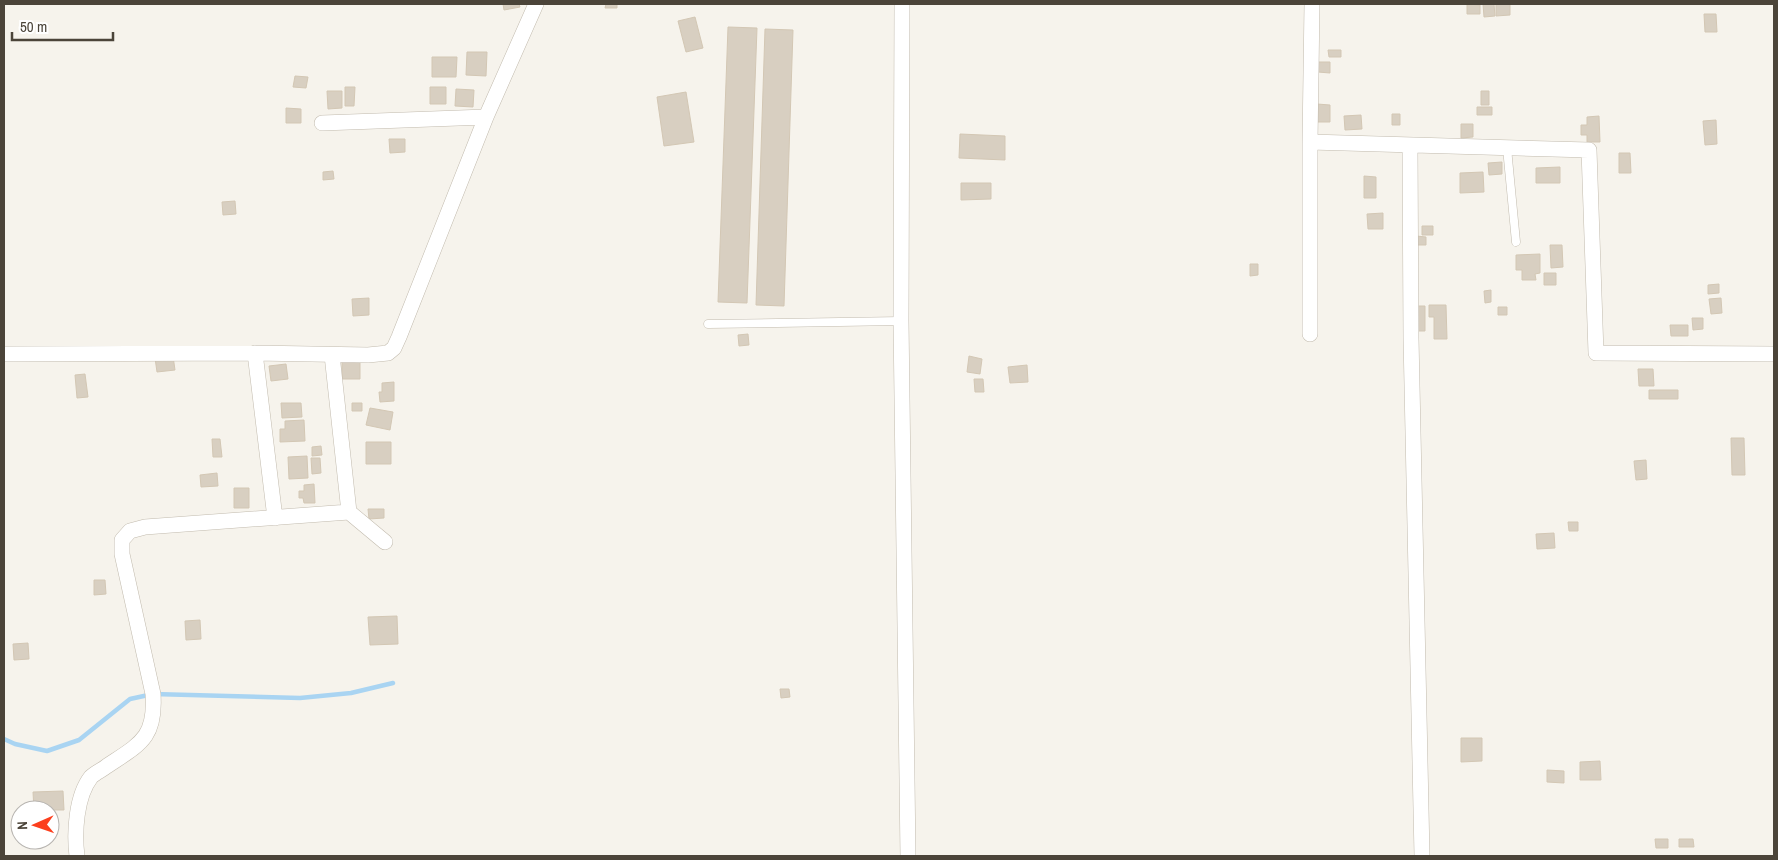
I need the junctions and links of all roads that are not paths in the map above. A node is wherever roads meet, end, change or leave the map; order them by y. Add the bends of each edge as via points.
1 (536, 4) edge
2 (902, 4) edge
3 (1312, 4) edge
4 (486, 117) junction
5 (322, 123) dead end
6 (1310, 142) junction
7 (1410, 146) junction
8 (1507, 148) junction
9 (1516, 242) dead end
10 (901, 321) junction
11 (708, 324) dead end
12 (1310, 334) dead end
13 (255, 353) junction
14 (4, 354) edge
15 (1774, 354) edge
16 (332, 356) junction
17 (349, 512) junction
18 (275, 518) junction
19 (385, 542) dead end
20 (77, 856) edge
21 (908, 856) edge
22 (1422, 856) edge

1 - 4 street
2 - 10 street
3 - 6 street
4 - 5 street
4 - 16 street via 394,348 388,353
6 - 7 street
6 - 12 street
7 - 8 street
7 - 22 street
8 - 9 lane
8 - 15 street via 1589,150 1596,353
10 - 11 lane
10 - 21 street
13 - 14 street
13 - 16 street
13 - 18 street
16 - 17 street
17 - 18 street
17 - 19 street
18 - 20 street via 145,527 130,531 122,540 122,554 154,710 144,738 91,777 82,795 76,823

